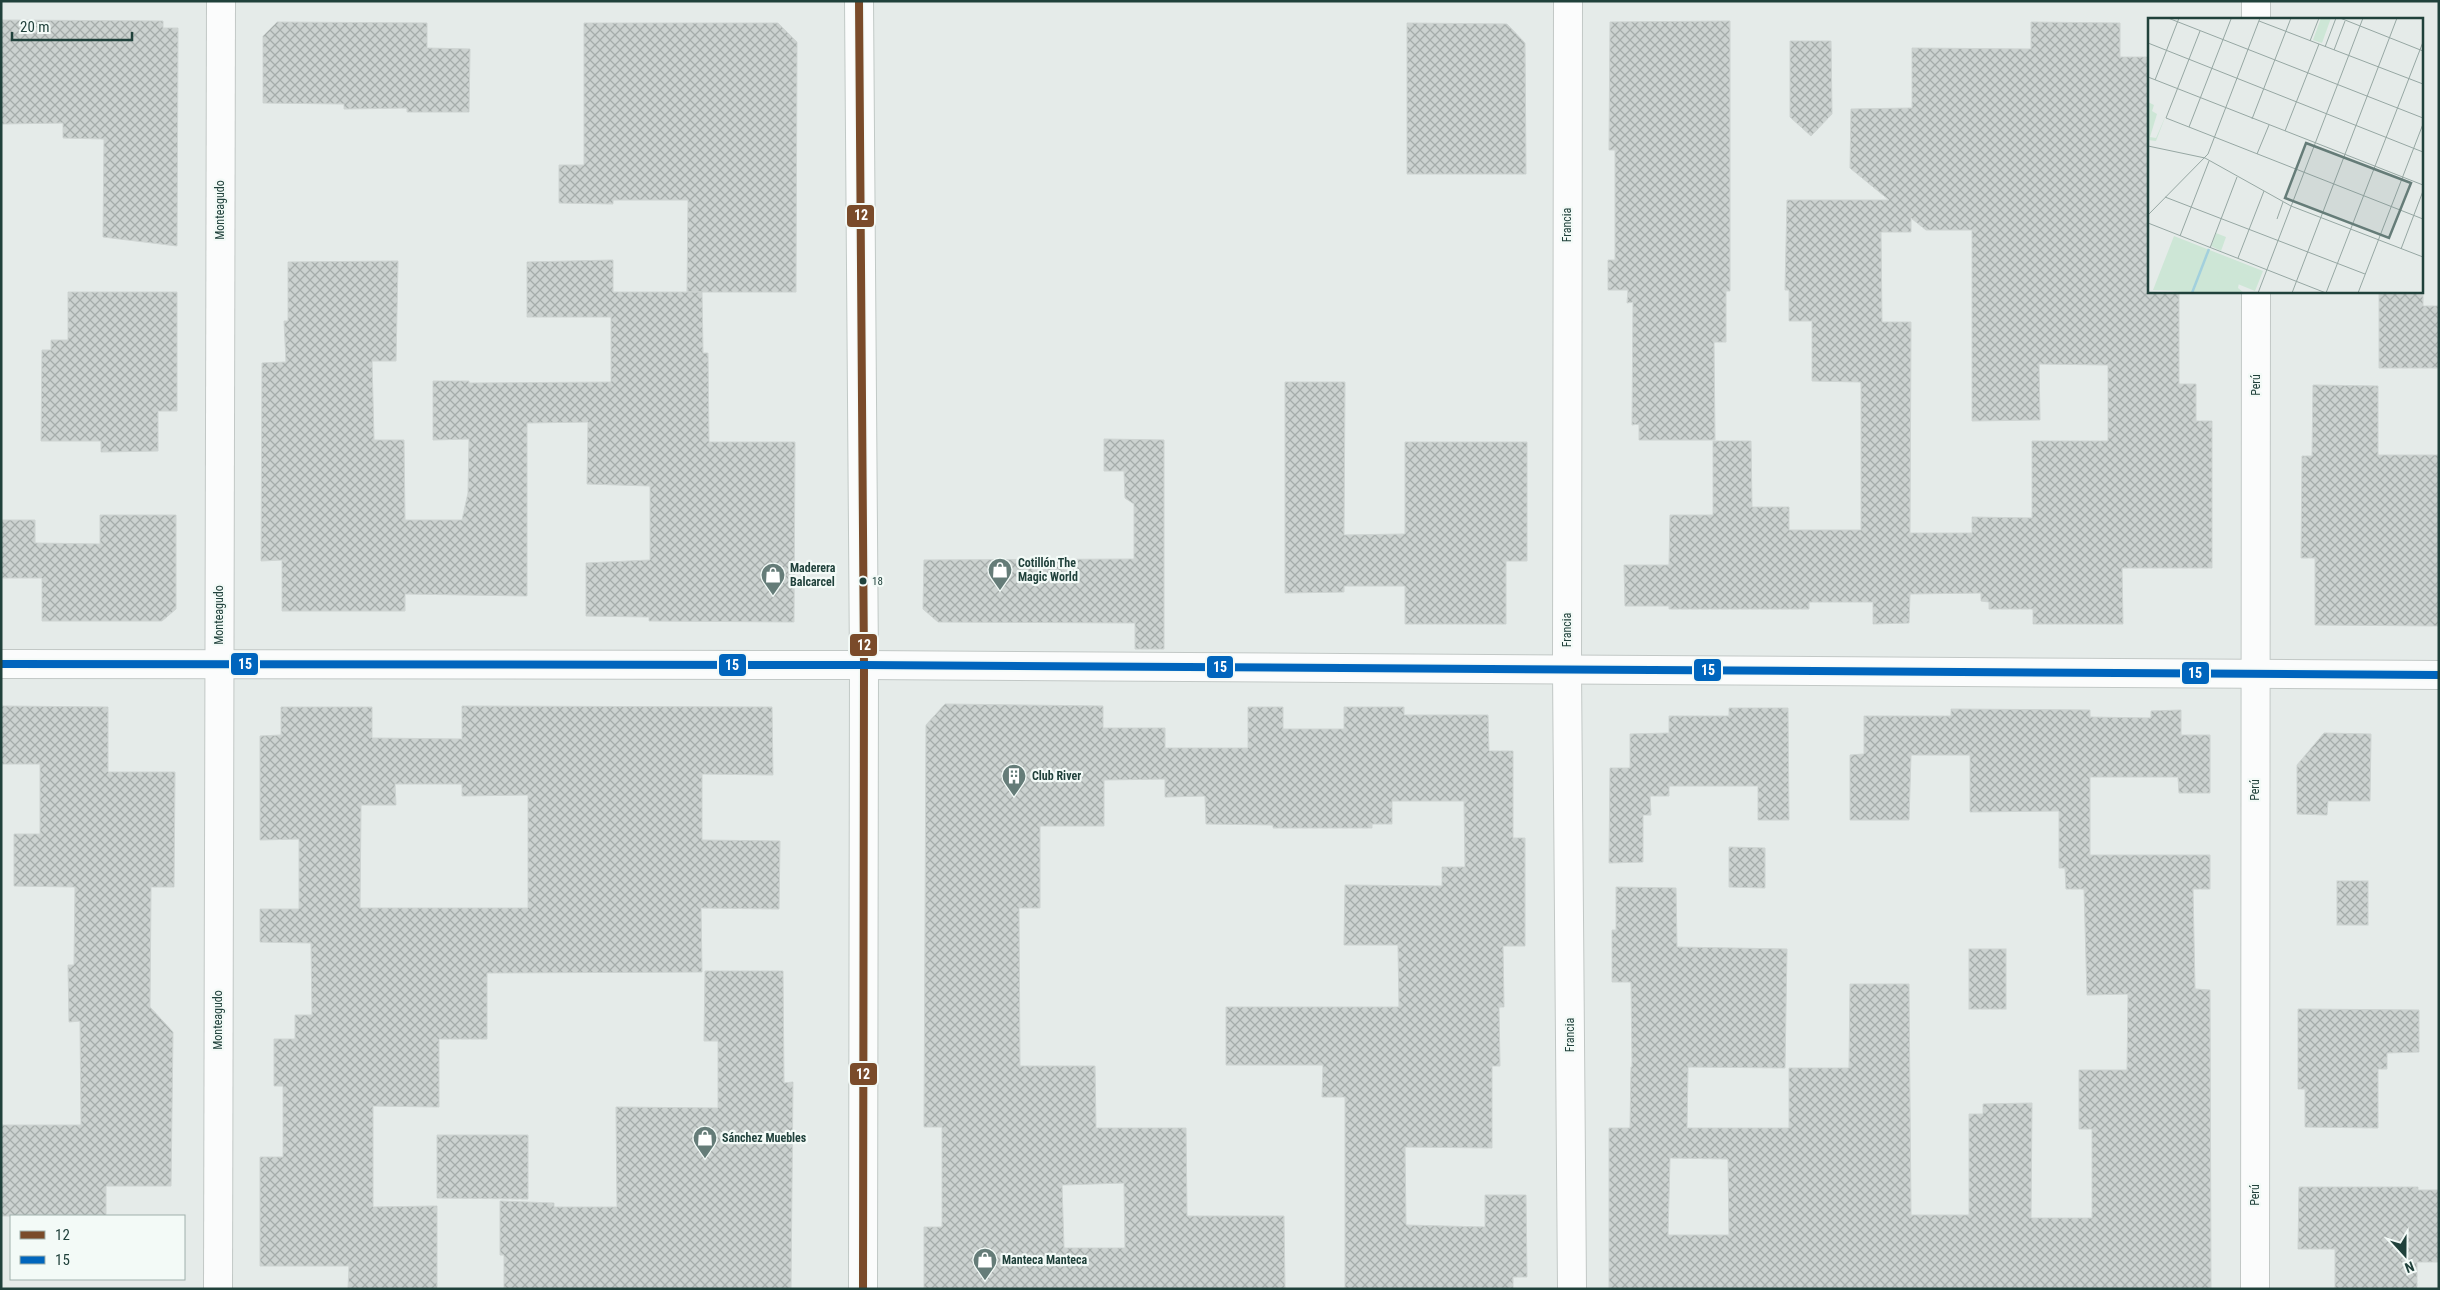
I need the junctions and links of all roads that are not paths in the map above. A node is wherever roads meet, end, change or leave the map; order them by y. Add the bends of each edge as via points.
1 (221, 1) edge
2 (859, 1) edge
3 (1568, 1) edge
4 (2256, 1) edge
5 (2256, 18) edge
6 (2256, 292) edge
7 (219, 663) junction
8 (1, 664) edge
9 (864, 665) junction
10 (1567, 670) junction
11 (2255, 673) junction
12 (2439, 674) edge
13 (218, 1289) edge
14 (863, 1289) edge
15 (1572, 1289) edge
16 (2256, 1289) edge

1 - 7 street, Monteagudo
2 - 9 street
3 - 10 street, Francia
4 - 5 street
6 - 11 street, Perú
7 - 8 street
7 - 9 street
7 - 13 street, Monteagudo
9 - 10 street
9 - 14 street
10 - 11 street
10 - 15 street, Francia
11 - 12 street
11 - 16 street, Perú

